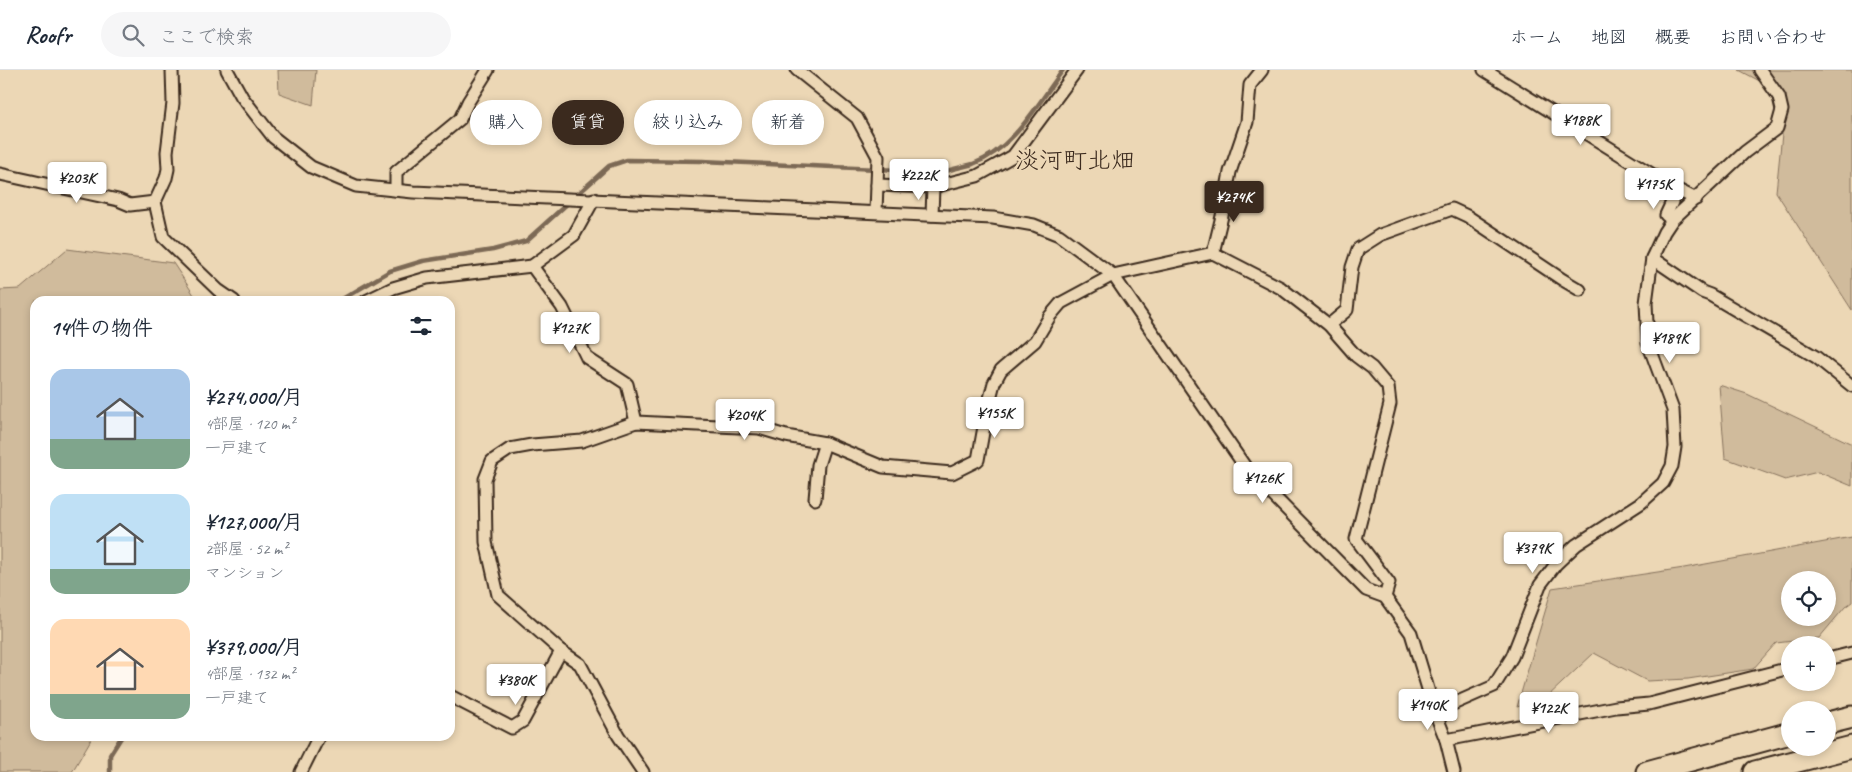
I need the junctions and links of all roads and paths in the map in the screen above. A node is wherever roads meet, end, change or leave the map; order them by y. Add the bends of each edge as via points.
1 (172, 70) edge
2 (227, 70) edge
3 (488, 70) edge
4 (797, 70) edge
5 (1077, 70) edge
6 (1262, 70) edge
7 (1484, 70) edge
8 (1760, 70) edge
9 (0, 174) edge
10 (876, 184) junction
11 (933, 187) junction
12 (1674, 188) junction
13 (396, 190) junction
14 (1696, 198) junction
15 (594, 199) junction
16 (155, 202) junction
17 (876, 212) junction
18 (932, 215) junction
19 (1672, 220) junction
20 (1213, 253) junction
21 (1652, 258) junction
22 (532, 266) junction
23 (1113, 275) junction
24 (1580, 290) dead end
25 (227, 296) edge
26 (376, 296) edge
27 (1330, 325) junction
28 (1852, 386) edge
29 (636, 422) junction
30 (825, 443) junction
31 (815, 498) dead end
32 (1385, 597) junction
33 (561, 651) junction
34 (1852, 653) edge
35 (1836, 657) edge
36 (1781, 670) edge
37 (455, 699) edge
38 (1434, 712) junction
39 (1852, 717) edge
40 (1836, 721) edge
41 (1781, 735) edge
42 (1446, 740) junction
43 (316, 741) edge
44 (1852, 746) edge
45 (301, 772) edge
46 (643, 772) edge
47 (1454, 772) edge
48 (1647, 772) edge
49 (1755, 772) edge

1 - 16 street via 168,169
2 - 13 street via 242,97 273,137 312,167 356,186
3 - 13 street via 460,119 396,172
4 - 10 street via 857,118 878,157
5 - 11 street via 1013,156 977,176
6 - 20 street via 1250,85 1248,122 1230,172
7 - 12 street
8 - 14 street via 1779,97 1782,110 1777,128 1744,152
9 - 16 street via 130,205
10 - 11 street
10 - 17 street
11 - 18 street
12 - 14 street
12 - 19 street via 1666,216
13 - 15 street
14 - 19 street
15 - 17 street
15 - 22 street via 574,235
16 - 25 street via 163,237
17 - 18 street
18 - 23 street via 993,218 1034,225 1059,235
19 - 21 street
20 - 23 street
20 - 27 street via 1281,288
21 - 28 street via 1702,292 1816,357
21 - 38 street via 1646,303 1648,343 1673,410 1675,448 1672,466 1662,483 1641,503 1576,546 1556,564 1540,586 1512,657 1494,686
22 - 26 street via 427,278
22 - 29 street via 562,307 587,358 627,384
23 - 30 street via 1061,303 1035,341 1002,370 994,383 978,460 952,473 883,467
23 - 32 street via 1246,468 1366,590
24 - 27 street via 1452,209 1380,235 1358,249 1352,267 1347,310
27 - 32 street via 1388,387 1390,404 1356,539 1389,583
29 - 30 street via 759,428
29 - 33 street via 582,441 510,449 492,461 485,479 486,542 498,594
30 - 31 street via 818,465
32 - 38 street via 1411,633
33 - 37 street via 523,720 512,728
33 - 46 street via 580,664
34 - 35 street
36 - 42 street via 1649,704
38 - 42 street
39 - 40 highway
41 - 48 highway
42 - 47 street
43 - 45 street
44 - 49 highway

